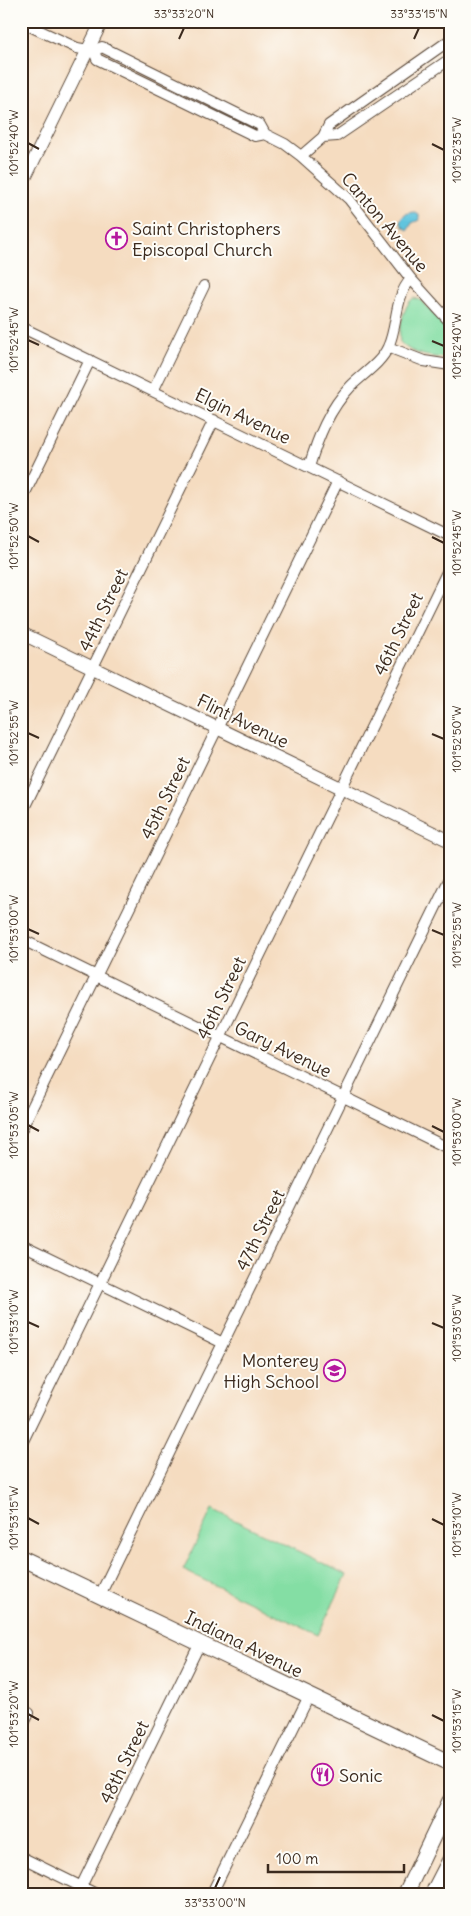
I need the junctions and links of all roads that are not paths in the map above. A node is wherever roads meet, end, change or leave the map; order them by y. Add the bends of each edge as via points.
1 (102, 21) edge
2 (21, 22) edge
3 (450, 40) edge
4 (90, 51) junction
5 (450, 59) edge
6 (222, 106) junction
7 (217, 118) junction
8 (265, 134) junction
9 (323, 137) junction
10 (301, 156) junction
11 (21, 186) edge
12 (411, 279) junction
13 (204, 286) dead end
14 (450, 322) edge
15 (21, 327) edge
16 (388, 347) junction
17 (90, 360) junction
18 (450, 365) edge
19 (153, 391) junction
20 (214, 420) junction
21 (309, 467) junction
22 (338, 481) junction
23 (21, 500) edge
24 (450, 536) edge
25 (450, 566) edge
26 (21, 633) edge
27 (93, 668) junction
28 (217, 728) junction
29 (341, 788) junction
30 (21, 814) edge
31 (450, 841) edge
32 (450, 878) edge
33 (21, 939) edge
34 (96, 976) junction
35 (220, 1036) junction
36 (343, 1096) junction
37 (21, 1130) edge
38 (450, 1149) edge
39 (21, 1245) edge
40 (100, 1284) junction
41 (223, 1343) junction
42 (21, 1445) edge
43 (21, 1558) edge
44 (100, 1595) junction
45 (200, 1643) junction
46 (308, 1696) junction
47 (29, 1713) dead end
48 (21, 1729) edge
49 (450, 1763) edge
50 (450, 1801) edge
51 (21, 1857) edge
52 (450, 1860) edge
53 (79, 1891) edge
54 (98, 1895) edge
55 (211, 1895) edge
56 (405, 1895) edge
57 (432, 1895) edge

1 - 4 street
2 - 4 street, Canton Avenue
3 - 9 street via 329,125
4 - 6 street, Canton Avenue via 102,47
4 - 7 street, Canton Avenue via 97,59
4 - 11 street
5 - 9 street via 337,136
6 - 7 street
6 - 8 street, Canton Avenue via 260,125
7 - 8 street, Canton Avenue via 255,136
8 - 10 street, Canton Avenue
9 - 10 street
10 - 12 street, Canton Avenue via 349,200
12 - 14 street, Canton Avenue
12 - 16 street via 402,293
13 - 19 street
15 - 17 street, Elgin Avenue
16 - 18 street via 424,362
16 - 21 street via 339,399 321,430
17 - 19 street, Elgin Avenue
17 - 23 street
19 - 20 street, Elgin Avenue
20 - 21 street, Elgin Avenue
20 - 27 street, 44th Street
21 - 22 street, Elgin Avenue
22 - 24 street, Elgin Avenue
22 - 28 street, 45th Street
25 - 29 street, 46th Street
26 - 27 street, Flint Avenue
27 - 28 street, Flint Avenue
27 - 30 street, 44th Street
28 - 29 street, Flint Avenue
28 - 34 street, 45th Street
29 - 31 street, Flint Avenue
29 - 35 street, 46th Street
32 - 36 street, 47th Street
33 - 34 street, Gary Avenue
34 - 35 street, Gary Avenue
34 - 37 street, 45th Street
35 - 36 street, Gary Avenue
35 - 40 street, 46th Street
36 - 38 street, Gary Avenue
36 - 41 street, 47th Street
39 - 40 street
40 - 41 street
40 - 42 street, 46th Street
41 - 44 street, 47th Street
43 - 44 main road, Indiana Avenue
44 - 45 main road, Indiana Avenue
45 - 46 main road, Indiana Avenue
45 - 53 street, 48th Street
46 - 49 main road, Indiana Avenue
46 - 55 street
47 - 48 street
50 - 56 main road
51 - 53 street
52 - 57 main road
53 - 54 street

